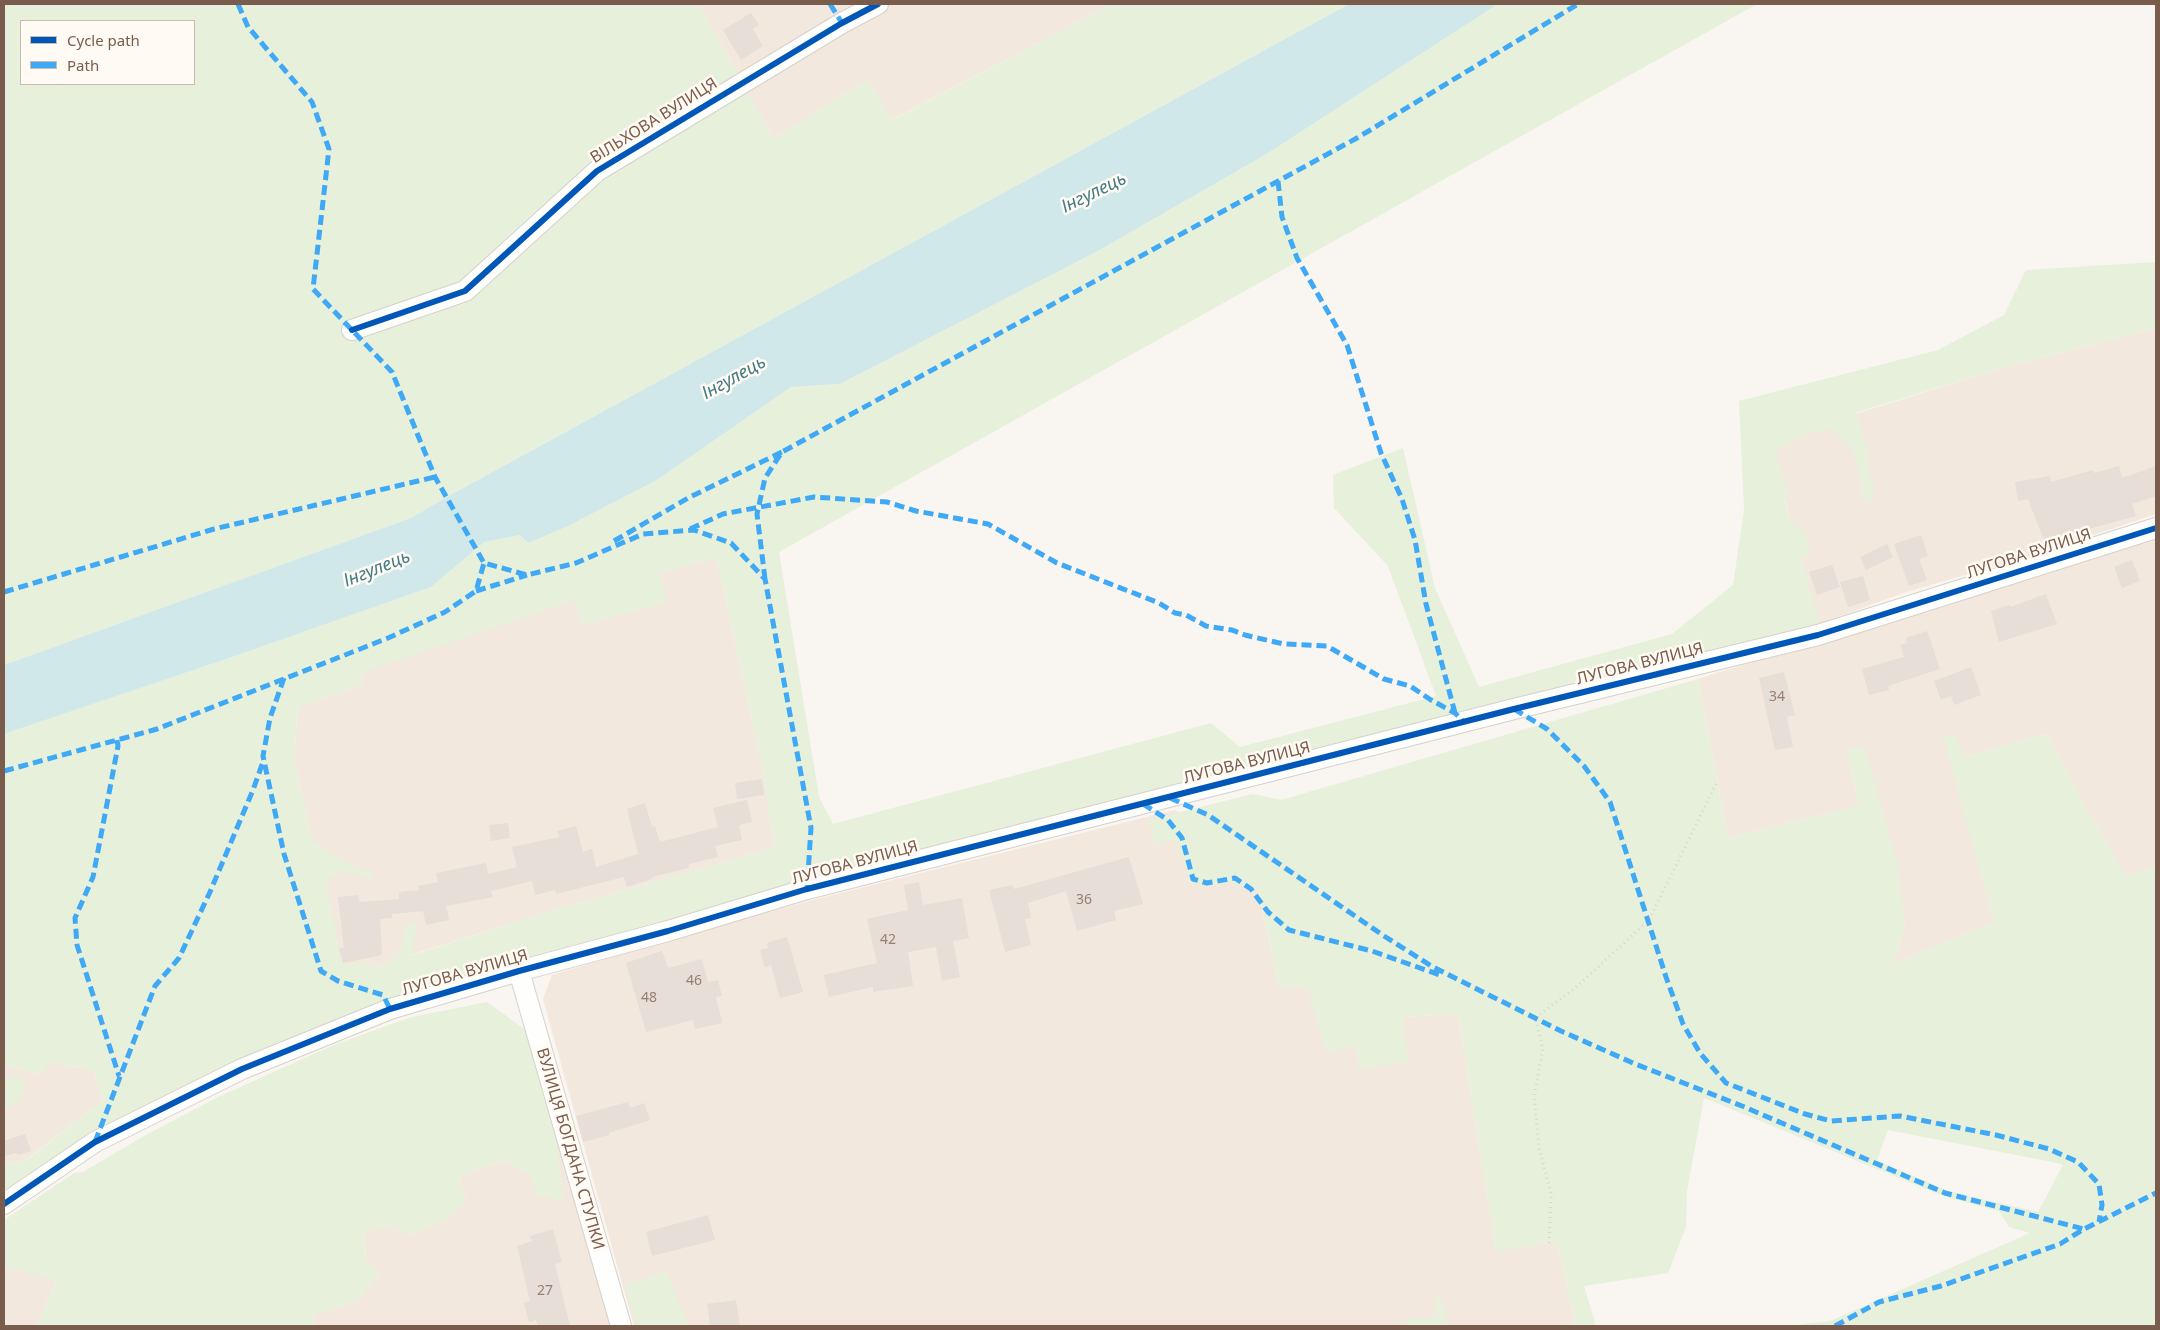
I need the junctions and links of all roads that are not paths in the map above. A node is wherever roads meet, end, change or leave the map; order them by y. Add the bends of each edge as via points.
1 (878, 4) edge
2 (352, 330) dead end
3 (2156, 528) edge
4 (519, 971) junction
5 (32, 1184) junction
6 (4, 1188) edge
7 (4, 1204) edge
8 (621, 1326) edge

1 - 2 street, ВІЛЬХОВА ВУЛИЦЯ via 597,171 465,291
3 - 4 street, ЛУГОВА ВУЛИЦЯ via 1818,635 807,889
4 - 5 street, ЛУГОВА ВУЛИЦЯ via 390,1009 242,1069 95,1142
4 - 8 street, ВУЛИЦЯ БОГДАНА СТУПКИ
5 - 6 street
5 - 7 street, ЛУГОВА ВУЛИЦЯ

